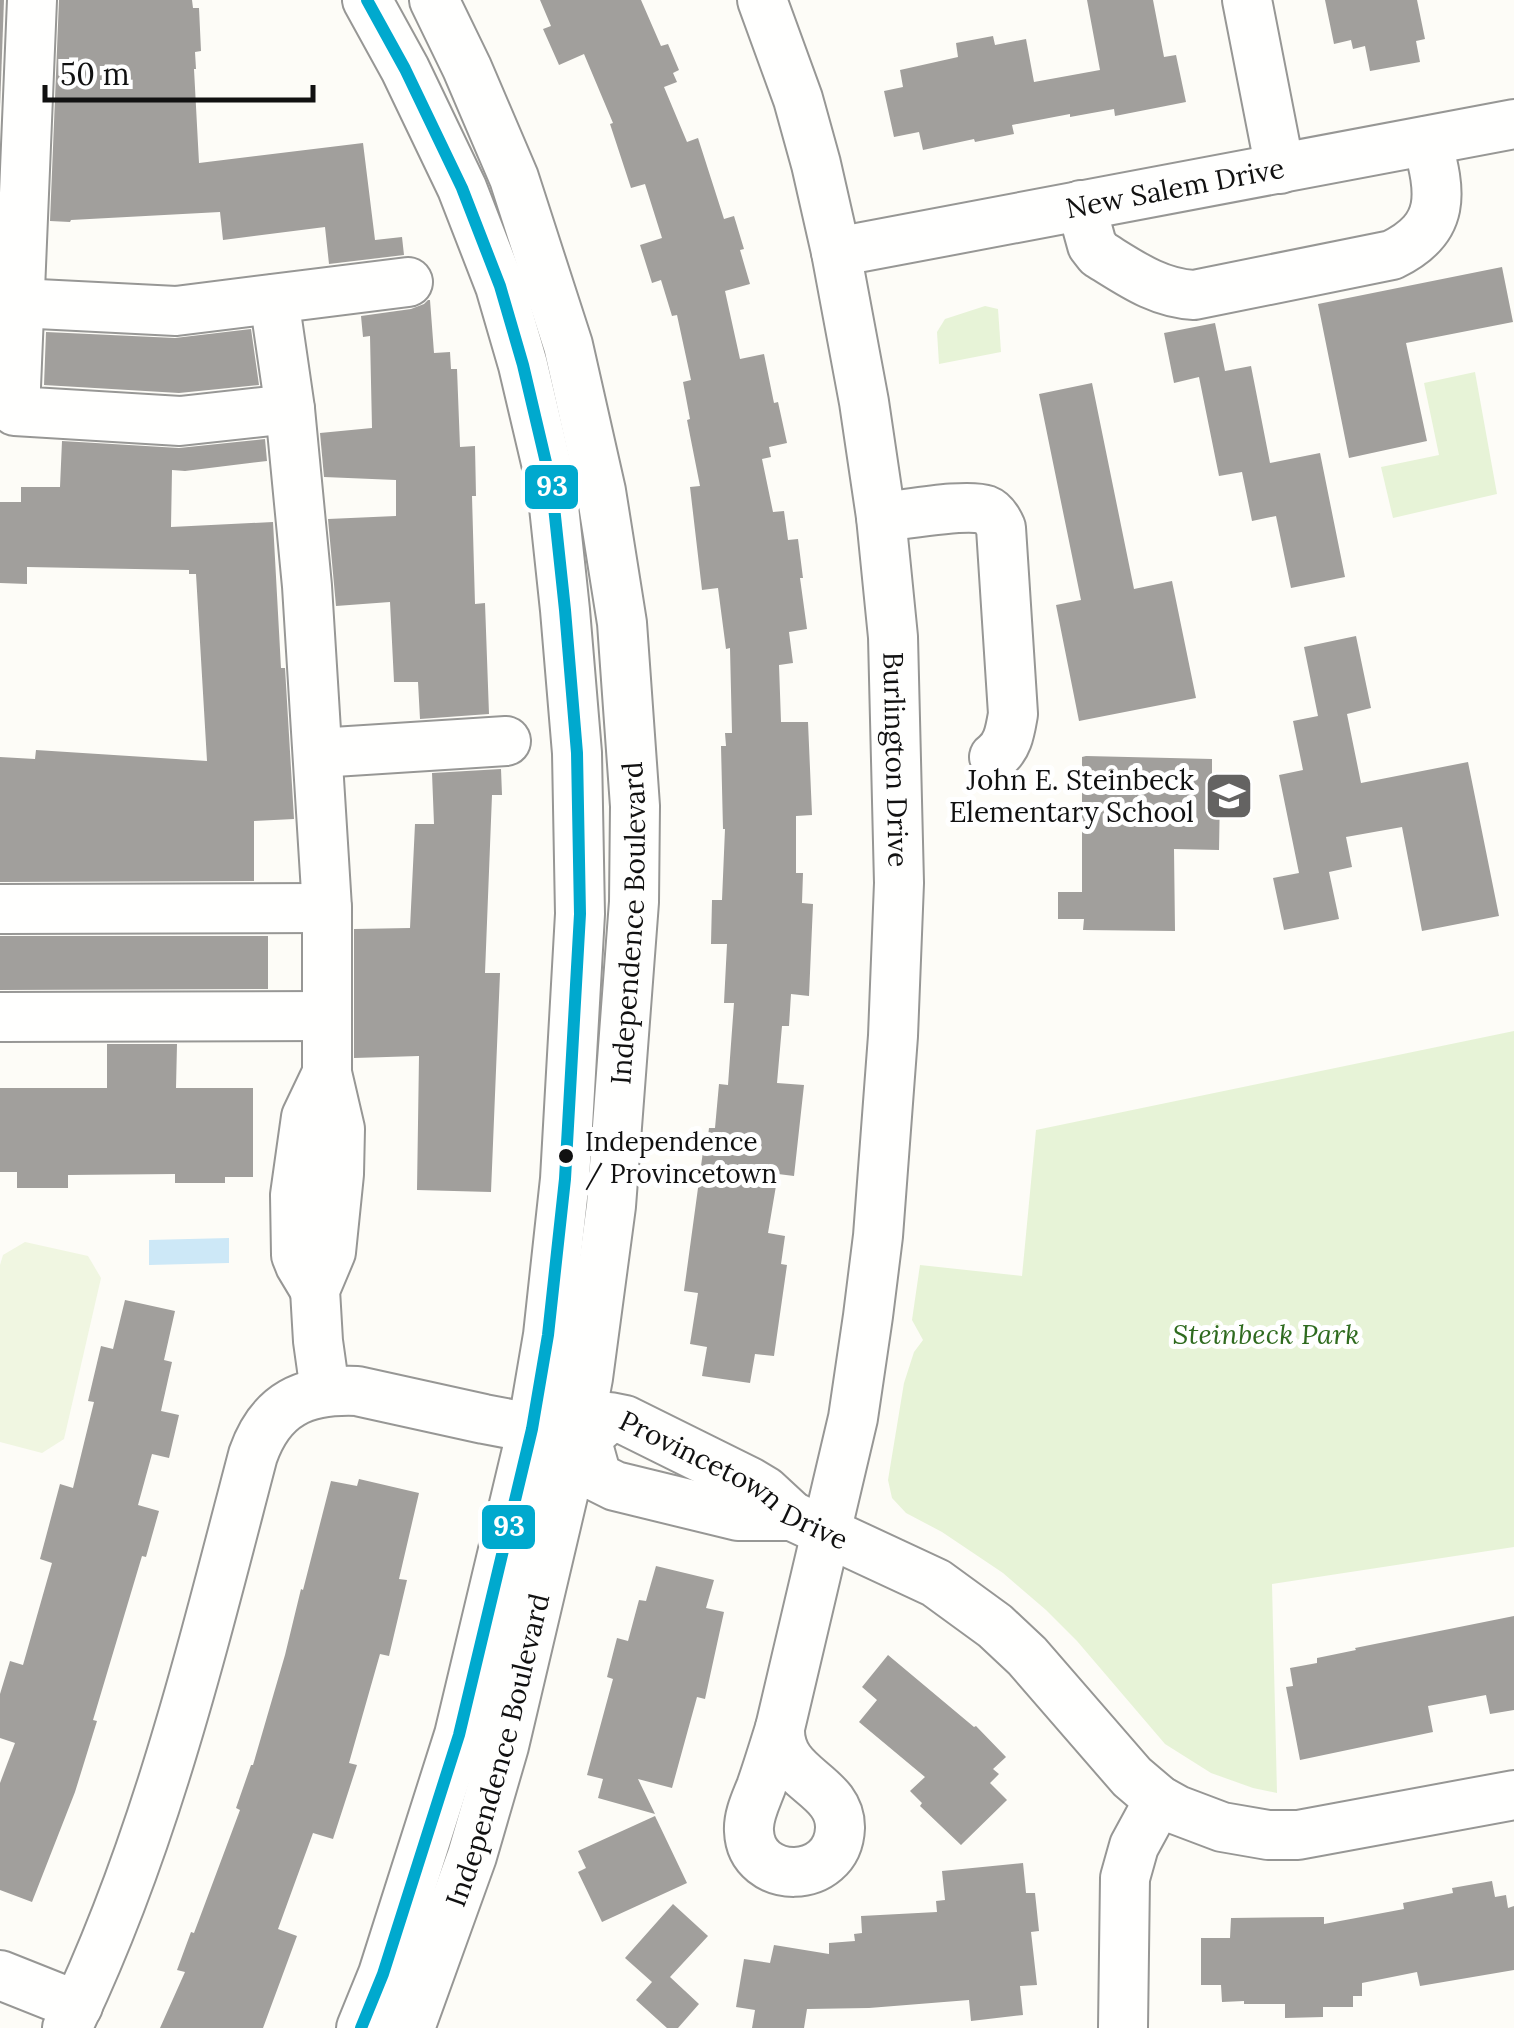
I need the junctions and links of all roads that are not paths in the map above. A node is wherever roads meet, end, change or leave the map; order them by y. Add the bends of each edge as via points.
1 (32, 0) edge
2 (366, 0) edge
3 (434, 0) edge
4 (762, 0) edge
5 (1247, 0) edge
6 (1514, 124) edge
7 (1427, 141) junction
8 (1280, 168) junction
9 (1081, 206) junction
10 (836, 252) junction
11 (408, 282) dead end
12 (274, 299) junction
13 (12, 328) edge
14 (290, 409) junction
15 (882, 517) junction
16 (506, 741) dead end
17 (318, 753) junction
18 (994, 757) dead end
19 (0, 908) edge
20 (328, 908) junction
21 (0, 1016) edge
22 (327, 1016) junction
23 (325, 1391) junction
24 (565, 1434) junction
25 (809, 1523) junction
26 (780, 1728) dead end
27 (1514, 1795) edge
28 (1159, 1800) junction
29 (0, 1975) edge
30 (72, 2017) edge
31 (361, 2028) edge
32 (410, 2028) edge
33 (1123, 2028) edge

1 - 13 street
2 - 24 street, Independence Boulevard via 462,188 494,270 552,488 576,753 580,914 565,1179 548,1335
3 - 24 street, Independence Boulevard via 514,178 568,345 602,491 622,623 635,806 634,902 611,1206 588,1378
4 - 10 street, Burlington Drive via 798,98
5 - 8 street
6 - 7 street, New Salem Drive
7 - 8 street, New Salem Drive
7 - 9 street via 1437,196 1428,228 1411,245 1194,295 1158,289 1098,254
8 - 9 street, New Salem Drive
9 - 10 street, New Salem Drive
10 - 15 street, Burlington Drive
11 - 12 street
12 - 13 street
12 - 14 street
13 - 14 street via 15,411 180,421
14 - 17 street
15 - 18 street via 966,508 987,510 1001,528 1013,714 1004,750
15 - 25 street, Burlington Drive via 897,760 893,1036 878,1236 853,1418
16 - 17 street
17 - 20 street
19 - 20 street
20 - 22 street
21 - 22 street
22 - 23 street via 326,1073 340,1129 331,1252 315,1290
23 - 24 street via 357,1391
23 - 30 street via 285,1406 260,1436 133,1872
24 - 25 street via 598,1478 614,1486 738,1516
24 - 31 street, Independence Boulevard
24 - 32 street, Independence Boulevard via 504,1746
25 - 26 street, Burlington Drive
25 - 28 street, Provincetown Drive via 936,1583 995,1626
27 - 28 street, Provincetown Drive via 1283,1835 1222,1827
28 - 33 street via 1125,1878
29 - 30 street

